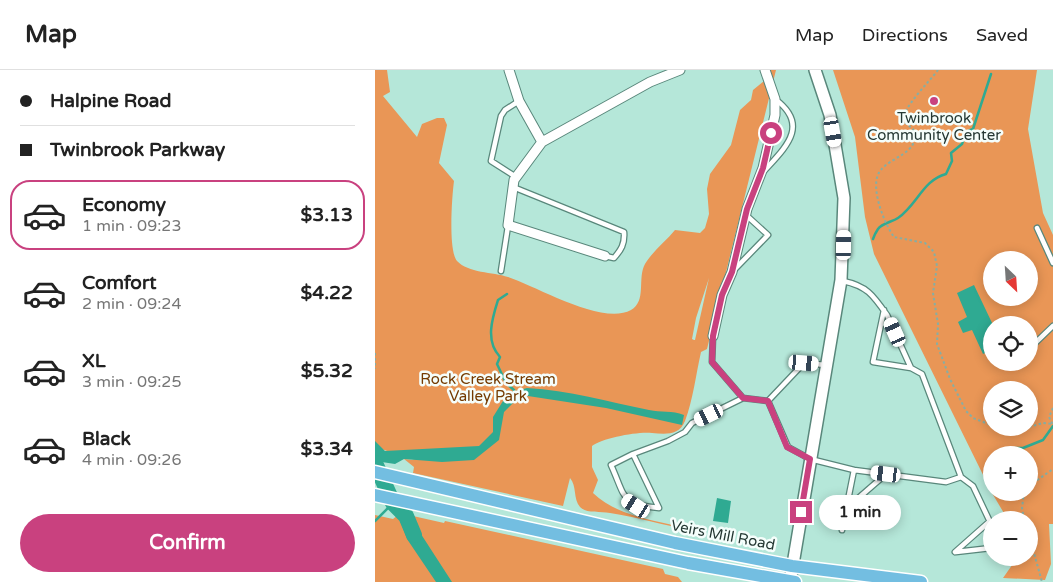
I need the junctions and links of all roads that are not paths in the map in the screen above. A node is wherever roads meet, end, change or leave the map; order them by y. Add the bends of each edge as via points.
1 (509, 70) edge
2 (680, 70) edge
3 (765, 70) edge
4 (815, 70) edge
5 (775, 99) junction
6 (519, 101) junction
7 (542, 142) junction
8 (759, 176) junction
9 (517, 177) junction
10 (513, 187) junction
11 (746, 214) junction
12 (508, 224) junction
13 (1037, 228) dead end
14 (605, 256) joint
15 (1053, 263) edge
16 (501, 271) dead end
17 (732, 272) junction
18 (841, 280) junction
19 (884, 310) junction
20 (1053, 326) edge
21 (713, 336) joint
22 (1038, 340) edge
23 (826, 365) junction
24 (911, 368) junction
25 (743, 398) junction
26 (768, 401) junction
27 (633, 454) junction
28 (810, 459) junction
29 (854, 470) junction
30 (375, 472) edge
31 (886, 474) junction
32 (961, 477) junction
33 (375, 495) edge
34 (846, 509) junction
35 (985, 511) edge
36 (983, 529) edge
37 (842, 530) dead end
38 (983, 549) edge
39 (792, 566) junction
40 (792, 582) edge
41 (921, 582) edge

1 - 6 street
2 - 7 street via 650,82
3 - 5 street
4 - 18 main road via 830,115 845,198
5 - 8 street via 775,115
5 - 8 lane via 783,105 791,121 793,136
6 - 7 street
6 - 9 lane via 501,116 491,161
7 - 9 street
8 - 11 street
9 - 10 street
10 - 12 street
10 - 14 lane via 624,232 623,246 614,258
11 - 17 street
11 - 17 lane via 768,235
12 - 14 street
12 - 16 lane
13 - 15 lane
17 - 21 street via 722,295
18 - 19 lane via 860,284
18 - 23 main road
19 - 24 lane
19 - 24 lane via 873,362
20 - 22 lane
21 - 25 lane via 712,362
23 - 26 lane via 804,363
23 - 28 main road
24 - 32 lane via 922,374
25 - 26 lane
25 - 27 lane via 692,423 685,432 668,441
26 - 28 lane via 787,447
27 - 27 lane via 652,493 659,508 636,506 626,499 611,465
28 - 29 lane
28 - 39 main road
29 - 31 lane
29 - 34 lane
30 - 39 main road, Veirs Mill Road via 675,543
31 - 32 lane via 946,482
31 - 34 lane
32 - 35 lane via 973,486
33 - 40 main road via 688,563
34 - 37 lane
36 - 38 lane via 955,552
39 - 40 main road
39 - 41 main road, Veirs Mill Road

